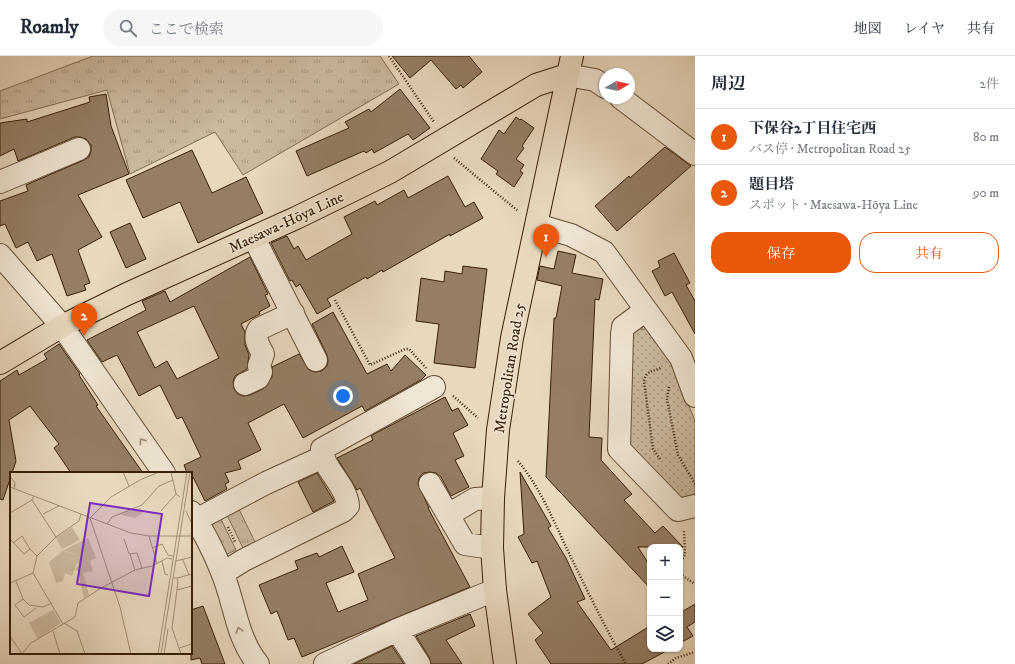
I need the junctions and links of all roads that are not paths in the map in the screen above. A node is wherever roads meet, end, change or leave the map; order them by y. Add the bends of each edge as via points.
1 (569, 65) edge
2 (599, 83) edge
3 (629, 104) edge
4 (79, 149) dead end
5 (695, 154) edge
6 (0, 182) edge
7 (528, 219) junction
8 (254, 238) junction
9 (0, 255) edge
10 (646, 310) junction
11 (293, 313) junction
12 (62, 326) junction
13 (316, 360) dead end
14 (0, 363) edge
15 (244, 384) dead end
16 (439, 385) road end
17 (695, 396) edge
18 (323, 457) junction
19 (163, 472) edge
20 (430, 484) dead end
21 (493, 498) junction
22 (689, 500) edge
23 (448, 515) junction
24 (194, 516) edge
25 (492, 548) junction
26 (223, 573) junction
27 (495, 590) junction
28 (397, 630) junction
29 (258, 664) edge
30 (325, 664) edge
31 (419, 664) edge
32 (505, 664) edge

1 - 2 street
1 - 7 main road, Metropolitan Road 25
1 - 8 main road, Maesawa-Hōya Line via 390,172
3 - 5 street
4 - 6 street
7 - 10 street via 600,249
7 - 21 main road, Metropolitan Road 25 via 498,430
8 - 11 street
8 - 12 main road, Maesawa-Hōya Line via 127,294
9 - 12 street
10 - 17 street via 681,358
10 - 22 street via 623,328 619,449 676,508
11 - 13 street
11 - 15 street via 256,333 263,354 259,366 261,372 258,378
12 - 14 main road, Maesawa-Hōya Line
19 -> 12 street
16 - 18 street via 325,447 322,449
18 - 24 street via 220,508
18 - 26 street via 348,498 348,506 343,511
20 - 23 street
21 - 23 street via 475,500
21 - 25 main road, Metropolitan Road 25
23 - 25 street via 465,544
24 - 26 street
25 - 27 main road, Metropolitan Road 25
29 -> 26 street via 250,655 241,636
27 - 28 street
27 - 32 main road, Metropolitan Road 25
28 - 30 street
28 - 31 street

